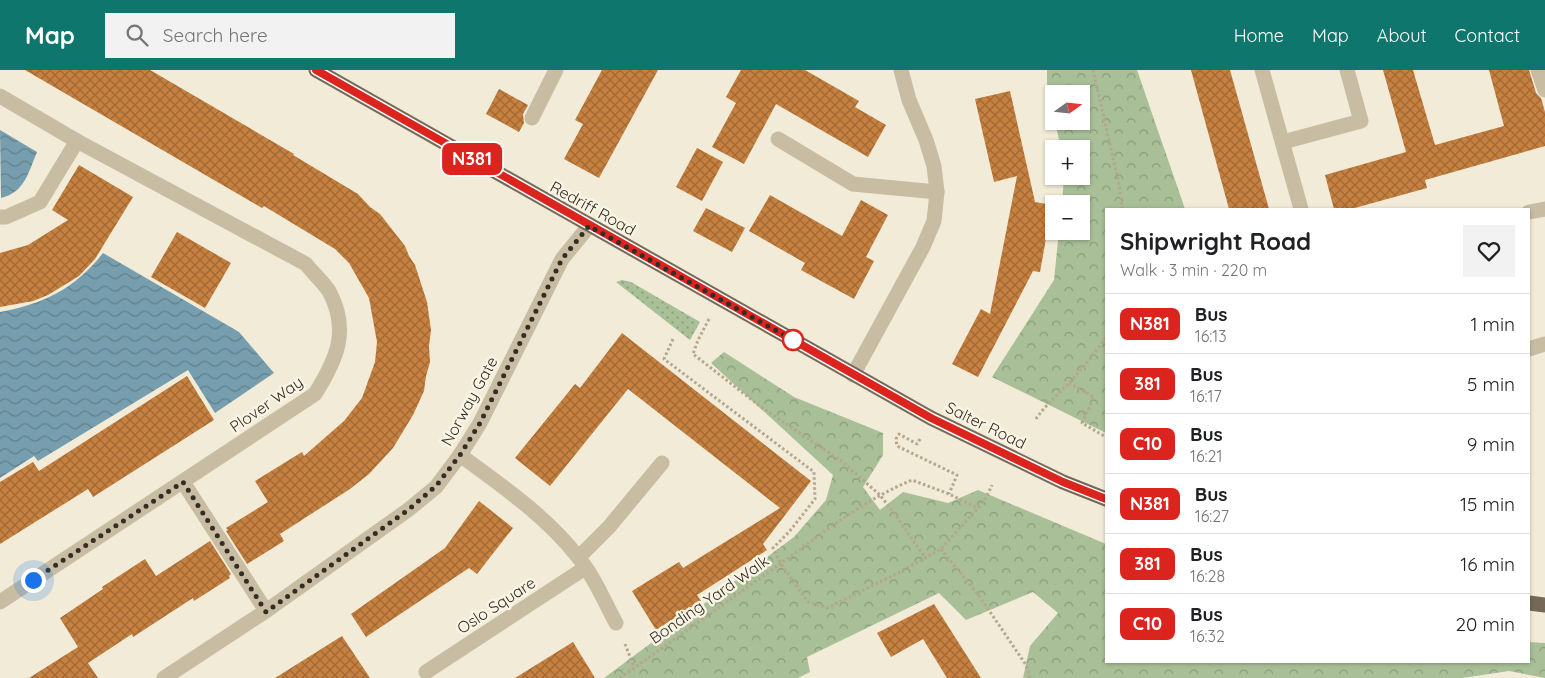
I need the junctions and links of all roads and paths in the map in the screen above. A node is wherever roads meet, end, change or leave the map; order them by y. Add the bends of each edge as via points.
1 (316, 70) edge
2 (556, 70) edge
3 (901, 70) edge
4 (1093, 70) edge
5 (1262, 70) edge
6 (1347, 70) edge
7 (1538, 70) edge
8 (1545, 90) edge
9 (0, 96) edge
10 (532, 118) dead end
11 (778, 139) dead end
12 (77, 141) junction
13 (1283, 142) junction
14 (937, 192) junction
15 (1122, 208) edge
16 (1301, 208) edge
17 (1545, 209) edge
18 (1530, 212) edge
19 (0, 217) edge
20 (589, 226) junction
21 (720, 299) junction
22 (1105, 338) edge
23 (673, 339) dead end
24 (1545, 344) edge
25 (1530, 348) edge
26 (853, 375) junction
27 (1069, 383) junction
28 (1036, 419) dead end
29 (921, 436) dead end
30 (1105, 436) edge
31 (460, 455) junction
32 (662, 463) dead end
33 (183, 482) junction
34 (992, 485) dead end
35 (948, 494) junction
36 (880, 495) junction
37 (1105, 499) edge
38 (978, 508) junction
39 (941, 550) junction
40 (926, 559) junction
41 (582, 562) junction
42 (781, 564) junction
43 (0, 602) edge
44 (1530, 603) edge
45 (1545, 605) edge
46 (266, 612) junction
47 (616, 623) dead end
48 (426, 672) dead end
49 (164, 678) edge
50 (620, 678) edge
51 (1030, 678) edge

1 - 20 main road, Redriff Road
2 - 10 street
3 - 14 street via 934,166
4 - 15 path
5 - 13 street
6 - 13 street via 1361,120
7 - 8 street
9 - 12 street, Plover Way
11 - 14 street via 853,184
12 - 19 street via 40,202
12 - 33 street, Plover Way via 306,264 328,290 339,315 339,342 330,369 315,394
13 - 16 street
14 - 26 street via 934,220 923,247
17 - 18 street
20 - 21 main road, Redriff Road
20 - 31 street, Norway Gate via 562,259 480,423
21 - 26 main road, Redriff Road
21 - 36 path via 693,354 761,407 840,460
22 - 27 path
23 - 42 path via 664,360 814,472 815,499 773,548
24 - 25 street
26 - 37 main road, Salter Road via 931,418 1063,482
27 - 28 path via 1046,404
27 - 30 path via 1094,397 1082,423
29 - 35 path via 917,444 899,434 896,439 898,446 957,475
31 - 41 street via 547,523
31 - 46 street, Norway Gate via 436,486 408,510
32 - 41 street, Oslo Square
33 - 43 street, Plover Way
33 - 46 street
34 - 38 path, Bonding Yard Walk
35 - 36 path via 912,480
35 - 38 path
36 - 40 path
36 - 42 path
38 - 39 path, Bonding Yard Walk
39 - 40 path, Bonding Yard Walk
39 - 51 path via 980,597 1026,665
40 - 42 path, Bonding Yard Walk via 827,608 808,602
41 - 47 street
41 - 48 street, Oslo Square
42 - 50 path, Bonding Yard Walk
44 - 45 main road
46 - 49 street, Norway Gate

